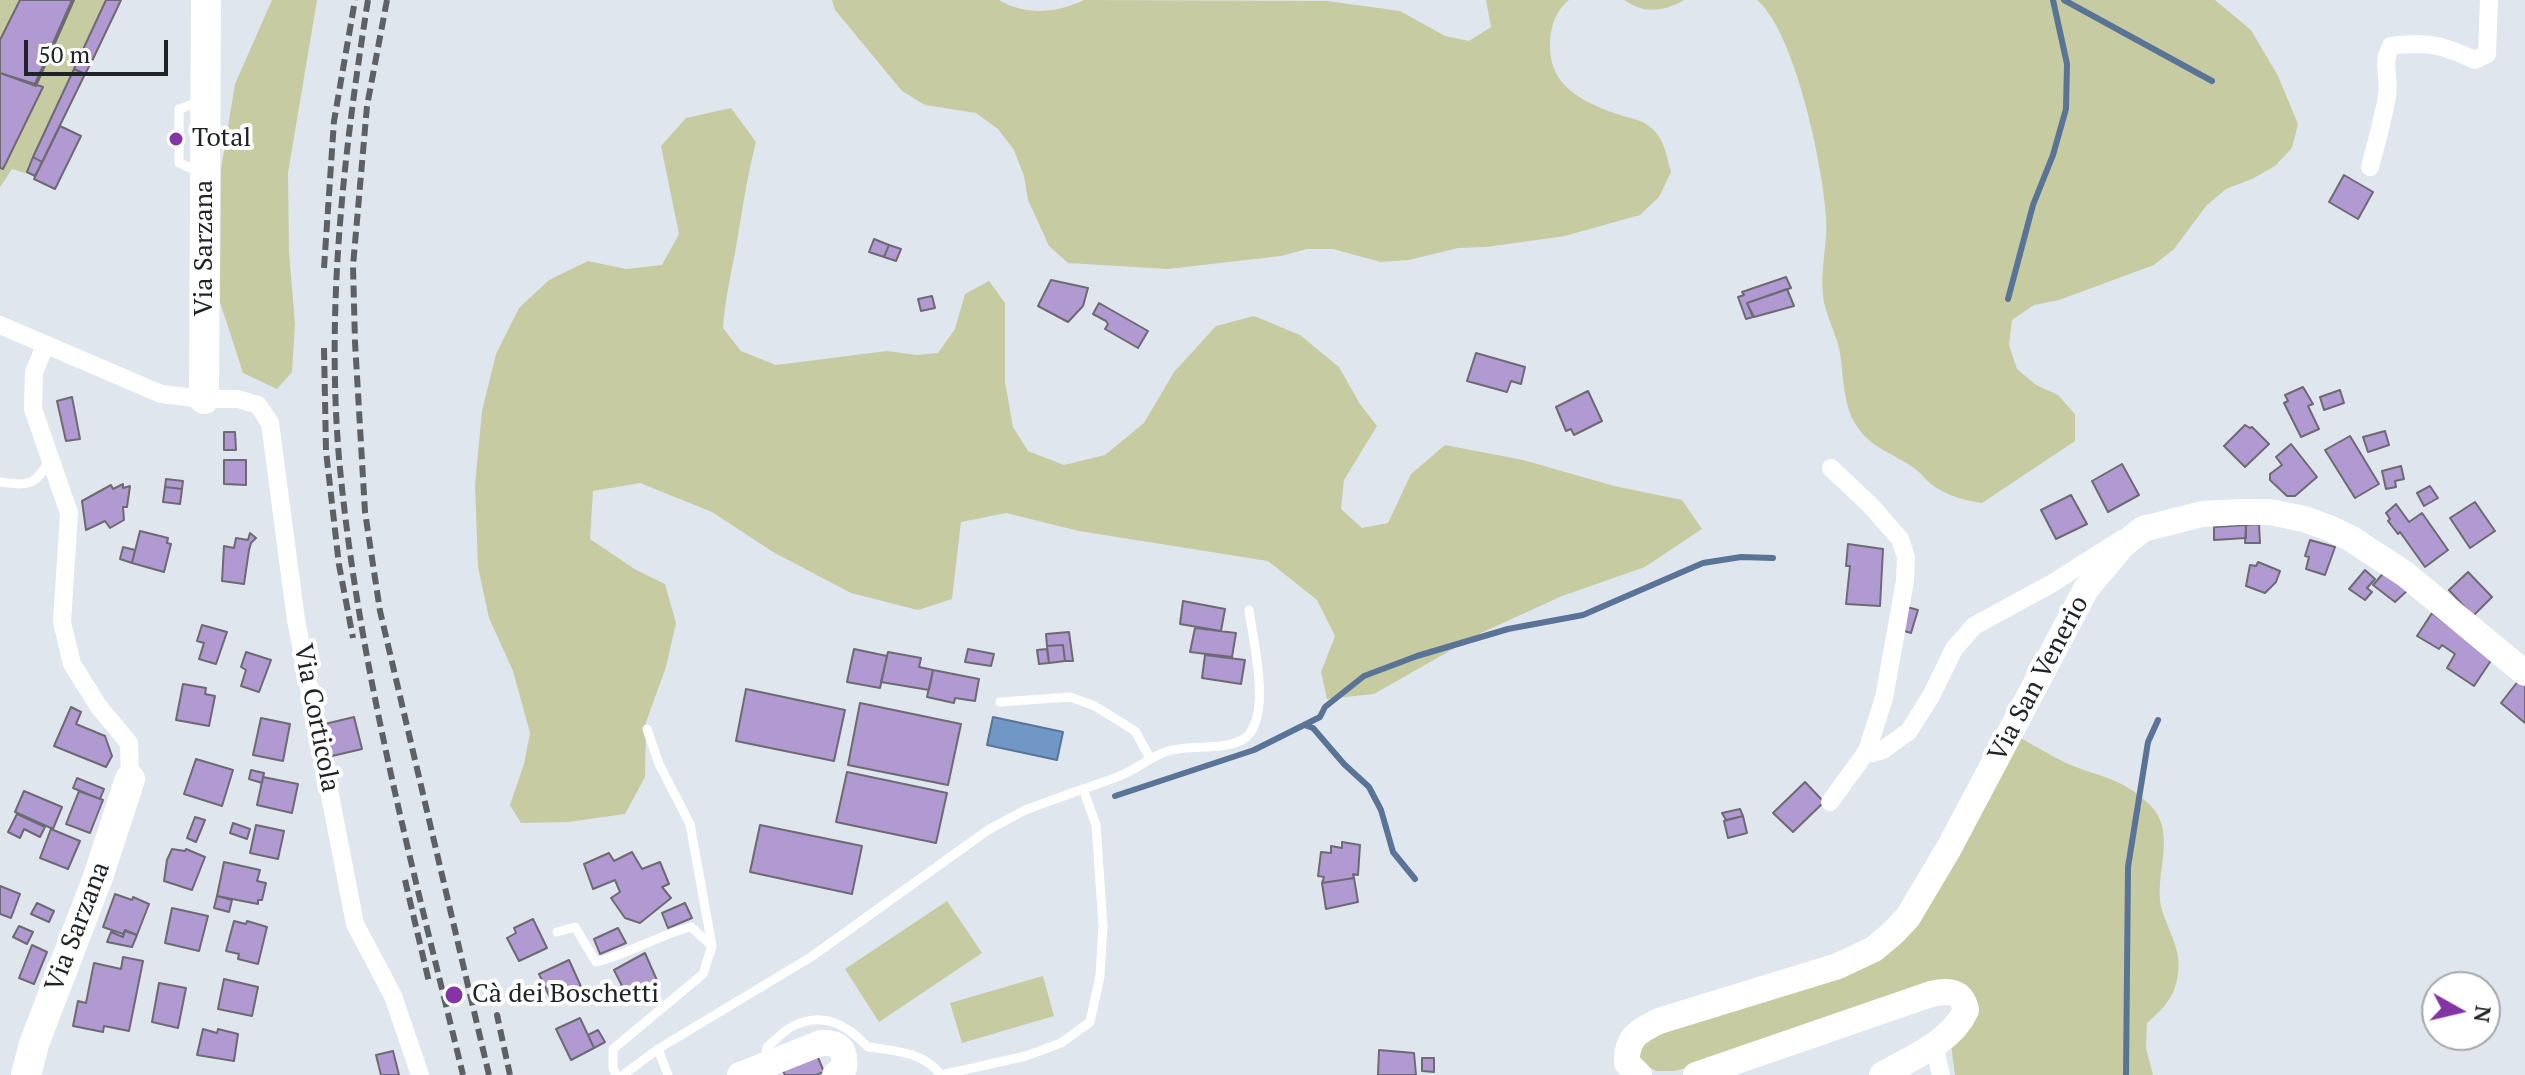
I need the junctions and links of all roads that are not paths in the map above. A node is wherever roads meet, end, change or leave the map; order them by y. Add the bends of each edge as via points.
1 (206, 0) edge
2 (2489, 0) edge
3 (2370, 167) dead end
4 (0, 325) edge
5 (45, 346) junction
6 (204, 399) junction
7 (50, 459) junction
8 (1831, 468) dead end
9 (0, 482) edge
10 (2143, 529) junction
11 (1249, 610) dead end
12 (2525, 673) edge
13 (1000, 702) dead end
14 (647, 729) dead end
15 (1867, 751) junction
16 (1150, 758) junction
17 (130, 779) joint
18 (1083, 789) junction
19 (1830, 802) dead end
20 (557, 932) dead end
21 (712, 946) junction
22 (1934, 1045) junction
23 (658, 1049) junction
24 (752, 1070) edge
25 (26, 1075) edge
26 (420, 1075) edge
27 (616, 1075) edge
28 (623, 1075) edge
29 (668, 1075) edge
30 (835, 1075) edge
31 (941, 1075) edge
32 (1639, 1075) edge
33 (1696, 1075) edge
34 (1882, 1075) edge
35 (1941, 1075) edge

1 - 6 main road, Via Sarzana
2 - 3 street via 2487,54 2475,60 2442,45 2391,46 2384,58 2387,98
4 - 5 street, Via Corticola
5 - 6 street, Via Corticola via 161,394
5 - 7 street via 34,372 33,409
6 - 26 street, Via Corticola via 258,405 270,423 296,620 355,924 393,996
7 - 9 lane via 31,484
7 - 17 street via 69,513 62,622 72,664 129,743
8 - 15 street via 1900,539 1906,557 1884,698
10 - 12 street, Via San Venerio via 2202,514 2239,512 2270,512 2329,528 2405,574
10 - 15 street via 1974,626 1954,649 1909,731 1883,750
10 - 32 street, Via San Venerio via 2086,589 1908,917 1874,949 1838,966 1641,1029 1627,1053 1627,1063
11 - 16 lane via 1259,689 1254,729 1221,746 1170,750
13 - 16 lane via 1070,697 1095,706 1135,731
14 - 21 lane via 690,824
15 - 19 street
16 - 18 lane
17 - 25 main road, Via Sarzana
18 - 23 lane via 988,830 811,957
18 - 31 lane via 1096,825 1103,926 1090,1022 1061,1043 1026,1056
20 - 21 lane via 575,927 596,962 691,927
21 - 27 lane via 703,974 613,1049
22 - 33 street via 1966,1010 1964,1000 1952,992 1931,994
22 - 34 street
22 - 35 street
23 - 28 lane
23 - 29 lane
24 - 30 street via 831,1042 845,1054 844,1068
24 - 31 lane via 767,1047 792,1026 827,1019 853,1031 868,1047 929,1061

